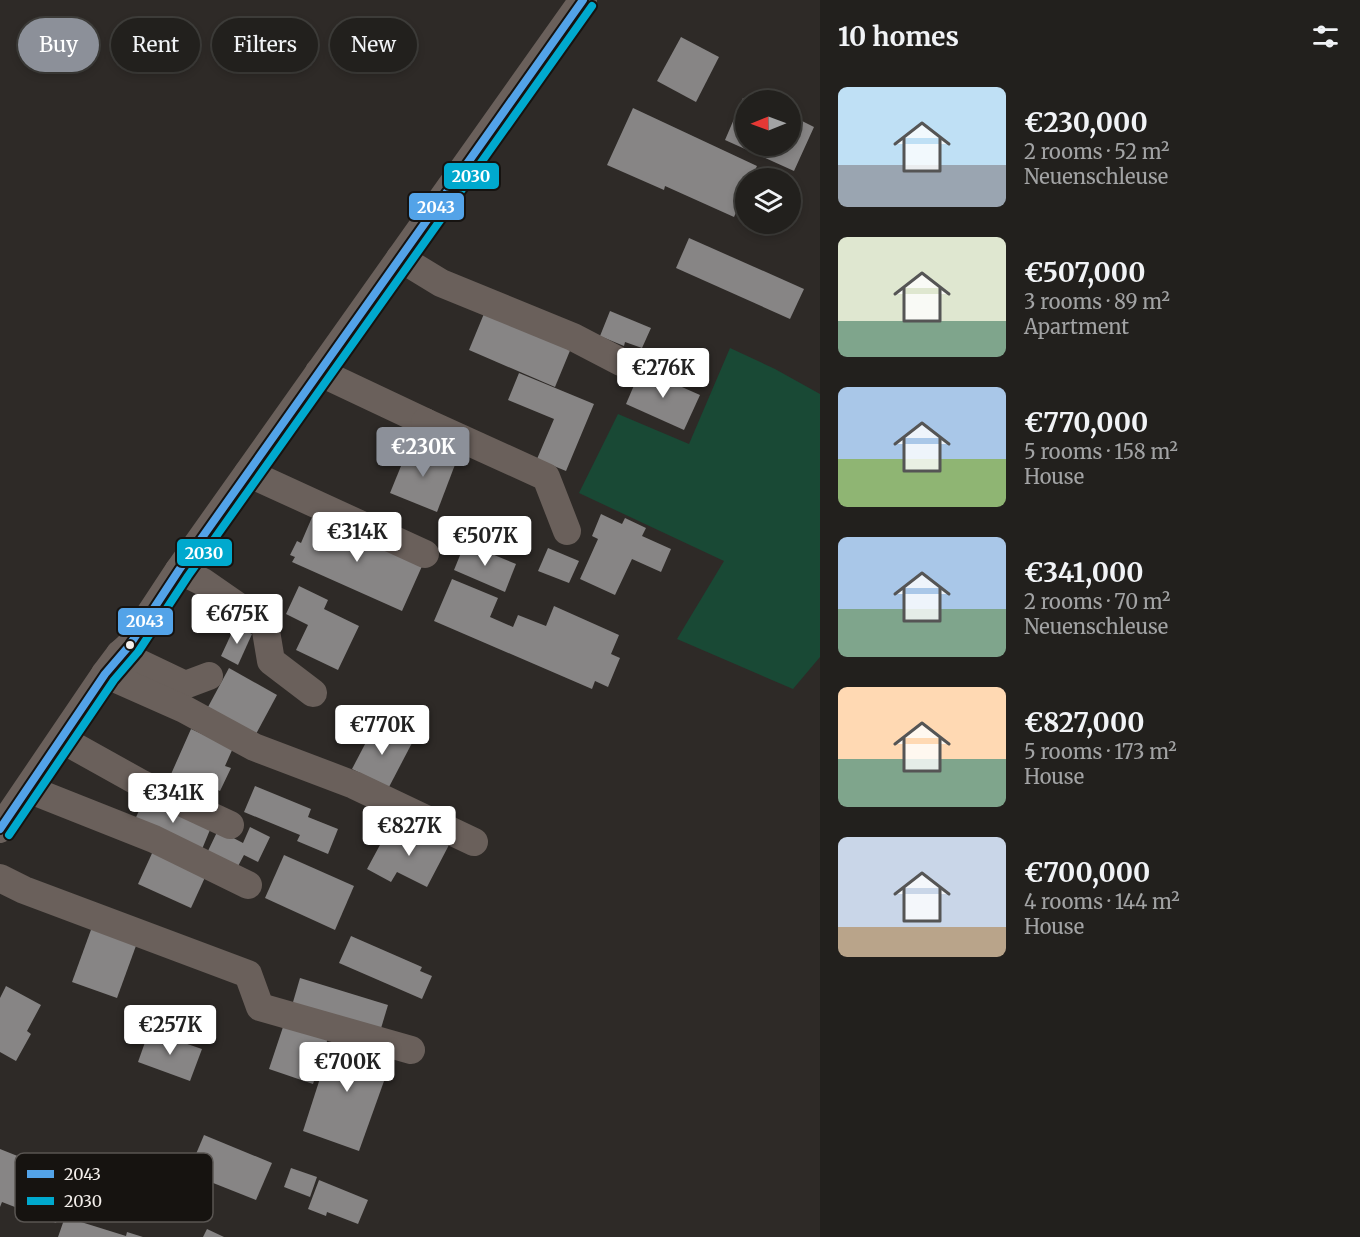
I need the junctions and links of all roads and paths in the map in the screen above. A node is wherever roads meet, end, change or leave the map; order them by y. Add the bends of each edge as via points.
1 (583, 0) edge
2 (400, 258) junction
3 (621, 362) dead end
4 (319, 372) junction
5 (248, 473) junction
6 (567, 531) dead end
7 (425, 554) dead end
8 (179, 570) junction
9 (113, 664) junction
10 (209, 676) dead end
11 (313, 693) dead end
12 (63, 740) junction
13 (28, 789) junction
14 (230, 825) dead end
15 (0, 829) edge
16 (474, 842) dead end
17 (0, 878) edge
18 (248, 885) dead end
19 (411, 1050) dead end

1 - 2 street
2 - 3 street via 441,283 573,337
2 - 4 street
4 - 5 street
4 - 6 street via 422,430 546,477
5 - 7 street
5 - 8 street
8 - 9 street via 136,637
8 - 11 street via 203,582 265,626 271,661
9 - 10 street via 185,685
9 - 12 street
9 - 16 street via 254,747 354,785
12 - 13 street
12 - 14 street via 142,784
13 - 15 street
13 - 18 street via 154,839
17 - 19 street via 248,974 260,1007

